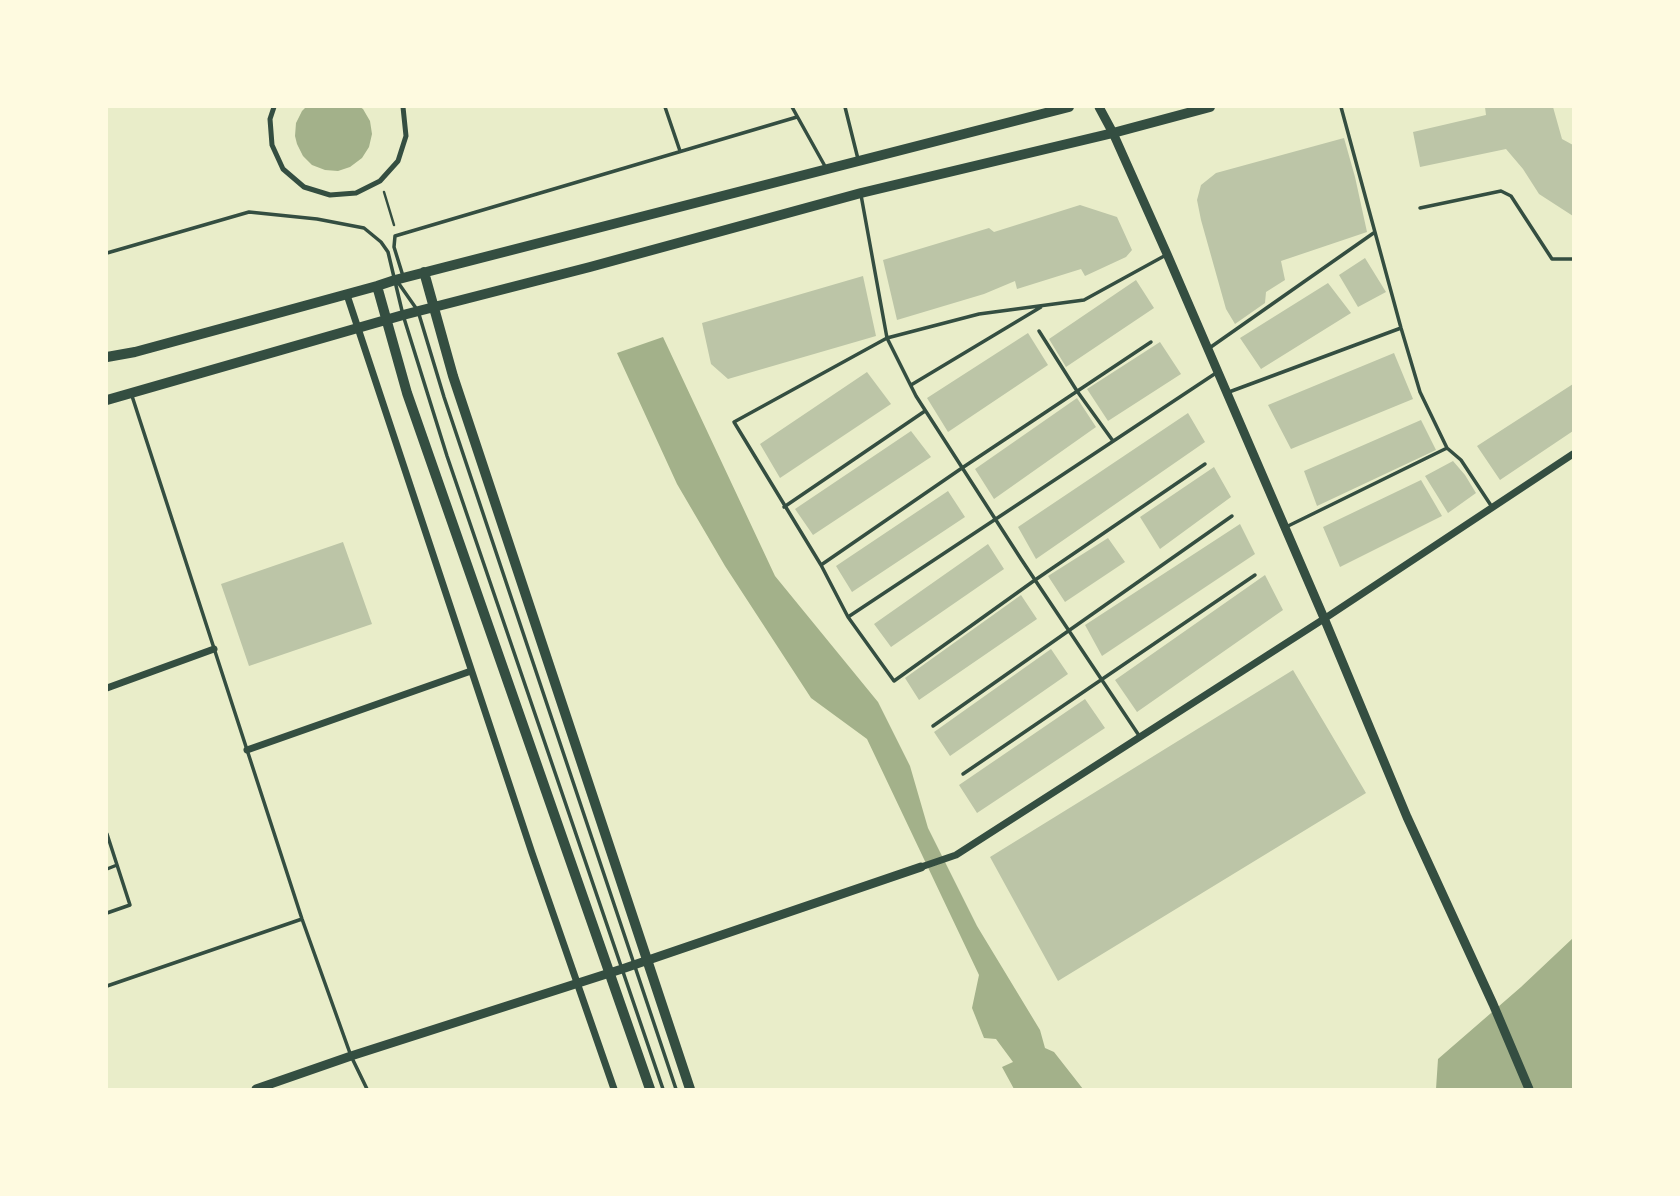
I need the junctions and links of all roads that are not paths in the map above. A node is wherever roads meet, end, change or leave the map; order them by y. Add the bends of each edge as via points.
1 (274, 107) edge
2 (403, 107) edge
3 (665, 107) edge
4 (792, 107) edge
5 (845, 107) edge
6 (1069, 107) edge
7 (1100, 107) edge
8 (1210, 107) edge
9 (1341, 107) edge
10 (797, 117) junction
11 (1113, 133) junction
12 (680, 151) junction
13 (858, 162) junction
14 (828, 170) junction
15 (861, 193) junction
16 (1420, 208) dead end
17 (1375, 232) junction
18 (107, 253) edge
19 (1167, 254) junction
20 (1573, 259) edge
21 (424, 272) junction
22 (399, 279) junction
23 (377, 286) junction
24 (347, 295) junction
25 (1042, 306) junction
26 (434, 307) junction
27 (418, 311) junction
28 (403, 314) junction
29 (387, 320) junction
30 (1401, 328) junction
31 (357, 329) junction
32 (1039, 331) dead end
33 (887, 338) junction
34 (1151, 342) dead end
35 (1208, 349) junction
36 (107, 357) edge
37 (1217, 371) junction
38 (911, 385) junction
39 (1077, 391) junction
40 (1227, 393) junction
41 (132, 394) junction
42 (107, 400) edge
43 (925, 411) junction
44 (1113, 441) junction
45 (1447, 448) junction
46 (1573, 454) edge
47 (1205, 464) dead end
48 (962, 468) junction
49 (784, 507) junction
50 (1493, 508) junction
51 (1232, 516) dead end
52 (995, 519) junction
53 (1285, 527) junction
54 (821, 565) junction
55 (1255, 575) dead end
56 (1035, 580) junction
57 (848, 617) junction
58 (1324, 618) junction
59 (1069, 630) junction
60 (214, 649) junction
61 (471, 671) junction
62 (1102, 680) junction
63 (107, 688) edge
64 (933, 726) dead end
65 (1140, 737) junction
66 (247, 750) junction
67 (963, 774) dead end
68 (107, 834) edge
69 (117, 865) junction
70 (921, 867) joint
71 (107, 869) edge
72 (107, 913) edge
73 (302, 919) junction
74 (647, 960) junction
75 (635, 965) junction
76 (622, 969) junction
77 (610, 973) junction
78 (577, 983) junction
79 (107, 986) edge
80 (351, 1056) junction
81 (256, 1089) edge
82 (367, 1089) edge
83 (614, 1089) edge
84 (650, 1089) edge
85 (663, 1089) edge
86 (676, 1089) edge
87 (690, 1089) edge
88 (1529, 1089) edge

1 - 2 street via 272,145 283,169 304,187 328,195 356,193 380,181 398,161 406,136
3 - 12 lane
4 - 10 lane
5 - 13 lane
6 - 13 main road
7 - 11 street
8 - 11 main road
9 - 17 lane
10 - 12 lane
10 - 14 lane
11 - 15 main road
11 - 19 street
12 - 22 lane via 395,236
13 - 14 main road
14 - 21 main road
15 - 26 main road
15 - 33 lane
16 - 20 lane via 1501,191 1511,196 1552,259
17 - 30 lane
17 - 35 lane
18 - 22 lane via 249,212 263,213 364,228 388,252
19 - 25 lane via 1084,300
19 - 35 street
21 - 22 main road
21 - 26 main road
22 - 23 main road
22 - 27 lane
22 - 28 lane
23 - 24 main road
23 - 29 main road
24 - 31 street
24 - 36 main road
25 - 33 lane via 979,314
25 - 38 lane
26 - 27 main road
26 - 74 main road
27 - 28 main road
27 - 75 lane
28 - 29 main road
28 - 76 lane
29 - 31 main road
29 - 77 main road via 407,393
30 - 40 lane
30 - 45 lane via 1419,391
31 - 41 main road
31 - 61 street
32 - 39 lane
33 - 38 lane
33 - 49 lane via 734,422
34 - 39 lane
35 - 37 street
37 - 40 street
37 - 44 lane
38 - 43 lane
39 - 44 lane
39 - 48 lane
40 - 53 street
41 - 42 main road
41 - 60 lane
43 - 48 lane
43 - 49 lane
44 - 52 lane
45 - 50 lane via 1461,460
45 - 53 lane
46 - 50 street
47 - 56 lane
48 - 52 lane
48 - 54 lane
49 - 54 lane
50 - 58 street
51 - 59 lane
52 - 56 lane
52 - 57 lane
53 - 58 street
54 - 57 lane
55 - 62 lane
56 - 57 lane via 894,681
56 - 59 lane
58 - 65 street
58 - 88 street
59 - 62 lane
59 - 64 lane
60 - 63 street
60 - 66 lane
61 - 66 street
61 - 78 street
62 - 65 lane
62 - 67 lane
65 - 70 street via 956,855
66 - 73 lane
68 - 69 lane
69 - 71 lane
69 - 72 lane via 130,905
70 - 74 street
73 - 79 lane
73 - 80 lane
74 - 75 street
74 - 87 main road
75 - 76 street
75 - 86 lane
76 - 77 street
76 - 85 lane
77 - 78 street
77 - 84 main road
78 - 80 street
78 - 83 street
80 - 81 street
80 - 82 lane

